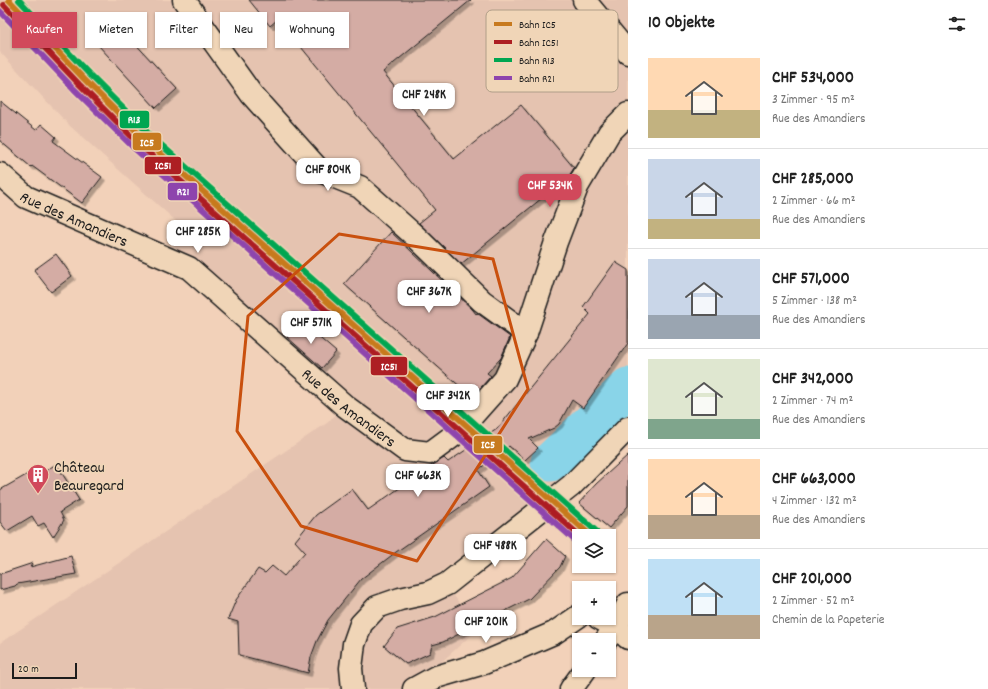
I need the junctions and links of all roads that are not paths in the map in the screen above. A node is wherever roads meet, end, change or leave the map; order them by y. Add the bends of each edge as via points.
1 (184, 0) edge
2 (584, 0) edge
3 (592, 10) edge
4 (618, 41) edge
5 (628, 53) edge
6 (628, 114) edge
7 (0, 174) edge
8 (526, 333) junction
9 (628, 428) edge
10 (628, 604) edge
11 (572, 621) edge
12 (612, 631) edge
13 (580, 677) edge
14 (353, 689) edge
15 (414, 689) edge
16 (571, 689) edge

1 - 8 street via 252,95 320,171 360,187 482,301
2 - 3 street
4 - 5 street
6 - 8 street, Rue des Amandiers via 609,132 577,187
7 - 8 street, Rue des Amandiers via 26,197 189,268 345,406 405,450 430,452 457,433 505,379
9 - 14 street via 571,486 447,584 428,593 378,606 361,624 354,644 351,668
10 - 12 street
11 - 15 street via 554,633 484,663 436,677
13 - 16 street

